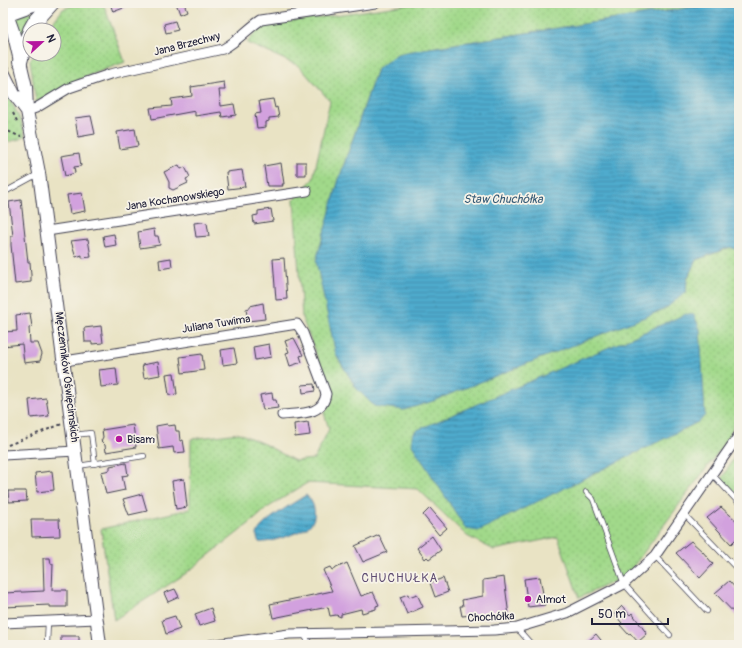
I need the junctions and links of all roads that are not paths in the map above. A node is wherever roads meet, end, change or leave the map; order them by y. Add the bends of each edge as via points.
1 (36, 3) edge
2 (52, 3) edge
3 (375, 3) edge
4 (5, 11) edge
5 (35, 22) edge
6 (22, 55) edge
7 (20, 62) junction
8 (3, 72) edge
9 (27, 111) junction
10 (39, 174) junction
11 (307, 191) dead end
12 (3, 193) edge
13 (47, 231) junction
14 (65, 361) junction
15 (282, 415) dead end
16 (74, 435) junction
17 (739, 435) edge
18 (76, 451) junction
19 (3, 455) edge
20 (144, 456) dead end
21 (95, 464) junction
22 (78, 466) junction
23 (712, 474) junction
24 (586, 492) dead end
25 (739, 503) edge
26 (684, 514) junction
27 (655, 556) junction
28 (739, 571) edge
29 (624, 584) junction
30 (707, 611) dead end
31 (97, 619) junction
32 (48, 621) junction
33 (3, 623) edge
34 (517, 628) junction
35 (303, 634) junction
36 (670, 635) dead end
37 (47, 645) edge
38 (100, 645) edge
39 (210, 645) edge
40 (311, 645) edge
41 (532, 645) edge

1 - 4 main road
2 - 5 main road
3 - 9 street, Jana Brzechwy via 261,20 223,49 110,74 69,88
4 - 7 main road, Męczenników Oświęcimskich
6 - 7 main road
7 - 9 main road, Męczenników Oświęcimskich via 26,87
8 - 9 main road, Męczenników Oświęcimskich via 14,94
9 - 10 main road, Męczenników Oświęcimskich
10 - 12 lane
10 - 13 main road, Męczenników Oświęcimskich
11 - 13 street, Jana Kochanowskiego
13 - 14 main road, Męczenników Oświęcimskich
14 - 15 street, Juliana Tuwima via 296,324 303,333 326,394 318,410
14 - 16 main road, Męczenników Oświęcimskich
16 - 18 main road, Męczenników Oświęcimskich
16 - 21 lane via 91,433
17 - 23 street, Chochółka
18 - 19 street
18 - 22 main road, Męczenników Oświęcimskich
20 - 21 lane
21 - 22 lane
22 - 31 main road, Męczenników Oświęcimskich
23 - 25 lane
23 - 26 street, Chochółka
24 - 29 lane via 593,499
26 - 27 street, Chochółka
26 - 28 lane
27 - 29 street, Chochółka
27 - 30 lane
29 - 34 street, Chochółka via 567,613
29 - 36 lane
31 - 32 street
31 - 38 main road, Męczenników Oświęcimskich
32 - 33 street
32 - 37 lane
34 - 35 street, Chochółka
34 - 41 lane
35 - 39 street, Chochółka via 262,636
35 - 40 lane

